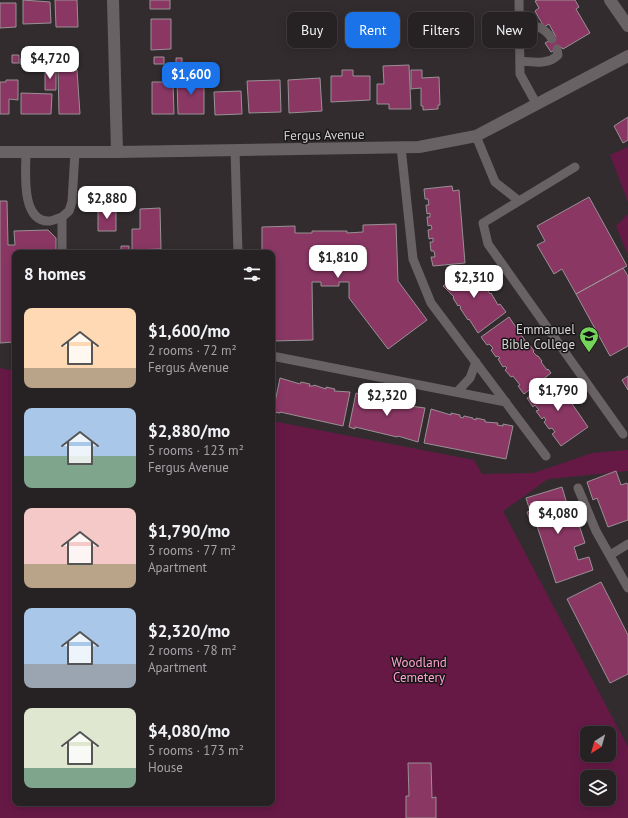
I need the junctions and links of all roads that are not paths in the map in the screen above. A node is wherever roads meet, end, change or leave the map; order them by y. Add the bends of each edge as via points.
1 (113, 0) edge
2 (519, 0) edge
3 (610, 0) edge
4 (519, 12) edge
5 (537, 26) edge
6 (628, 26) edge
7 (552, 39) dead end
8 (520, 48) edge
9 (557, 49) dead end
10 (628, 56) edge
11 (520, 61) junction
12 (537, 105) junction
13 (476, 136) junction
14 (401, 147) junction
15 (235, 150) junction
16 (0, 152) edge
17 (26, 152) junction
18 (75, 152) junction
19 (117, 152) junction
20 (575, 166) dead end
21 (519, 201) junction
22 (62, 217) junction
23 (62, 250) edge
24 (238, 250) edge
25 (275, 357) edge
26 (476, 362) junction
27 (457, 392) junction
28 (506, 402) junction
29 (624, 434) dead end
30 (546, 456) dead end
31 (578, 488) dead end
32 (628, 544) edge
33 (610, 555) junction
34 (628, 588) edge

1 - 19 street
2 - 4 lane
3 - 6 street
5 - 7 lane
8 - 11 lane
9 - 11 lane via 558,55 553,59 537,62
10 - 12 street, Fergus Avenue
11 - 12 lane via 520,74
12 - 13 street, Fergus Avenue
13 - 14 street, Fergus Avenue via 419,147
13 - 21 lane via 496,182
14 - 15 street, Fergus Avenue
14 - 26 lane via 413,259 431,303
15 - 19 street, Fergus Avenue
15 - 24 lane
16 - 17 street, Fergus Avenue
17 - 18 street, Fergus Avenue
17 - 22 lane via 27,205 38,219 50,221
18 - 19 street, Fergus Avenue
18 - 22 lane via 72,202 69,211
20 - 21 lane
21 - 29 lane via 483,223 488,244
22 - 23 lane
25 - 27 lane
26 - 27 lane via 470,378
26 - 28 lane
27 - 28 lane
28 - 30 lane
31 - 33 lane via 596,531
32 - 33 lane
33 - 34 lane

